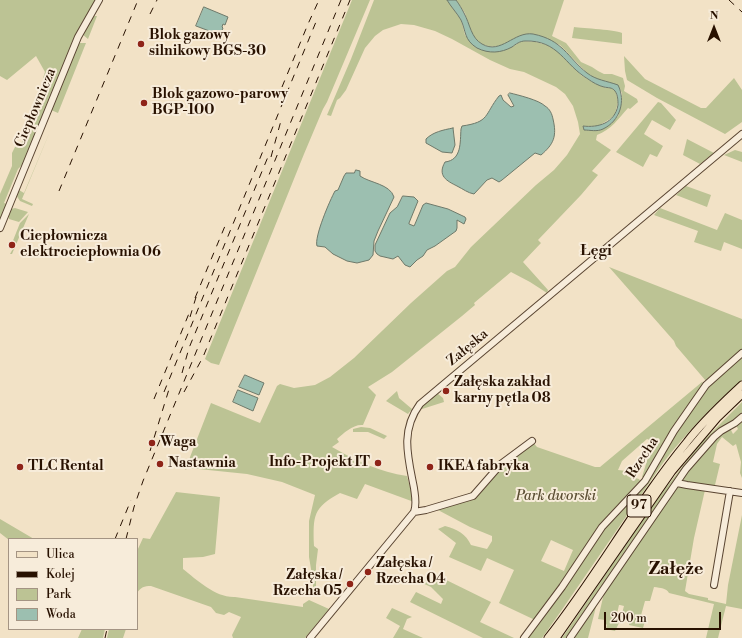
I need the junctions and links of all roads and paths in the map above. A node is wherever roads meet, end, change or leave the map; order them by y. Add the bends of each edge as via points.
1 (99, 0) edge
2 (742, 134) edge
3 (0, 228) edge
4 (742, 353) edge
5 (742, 385) edge
6 (742, 394) edge
7 (742, 417) edge
8 (532, 441) dead end
9 (677, 483) junction
10 (730, 491) junction
11 (742, 493) edge
12 (414, 512) junction
13 (714, 585) dead end
14 (310, 638) edge
15 (524, 638) edge
16 (548, 638) edge
17 (556, 638) edge
18 (570, 638) edge

1 - 3 street, Ciepłownicza via 78,37
2 - 12 street, Załęska via 420,404 412,418 407,438 416,501
4 - 15 street, Rzecha via 706,384 674,431 645,481 602,527 562,588
5 - 16 main road, 97 via 688,440 646,495
6 - 17 main road, 97 via 708,428 672,471
7 - 9 street via 714,437
8 - 12 street via 502,464 473,496
9 - 10 street
9 - 18 street
10 - 11 street
10 - 13 street
12 - 14 street

